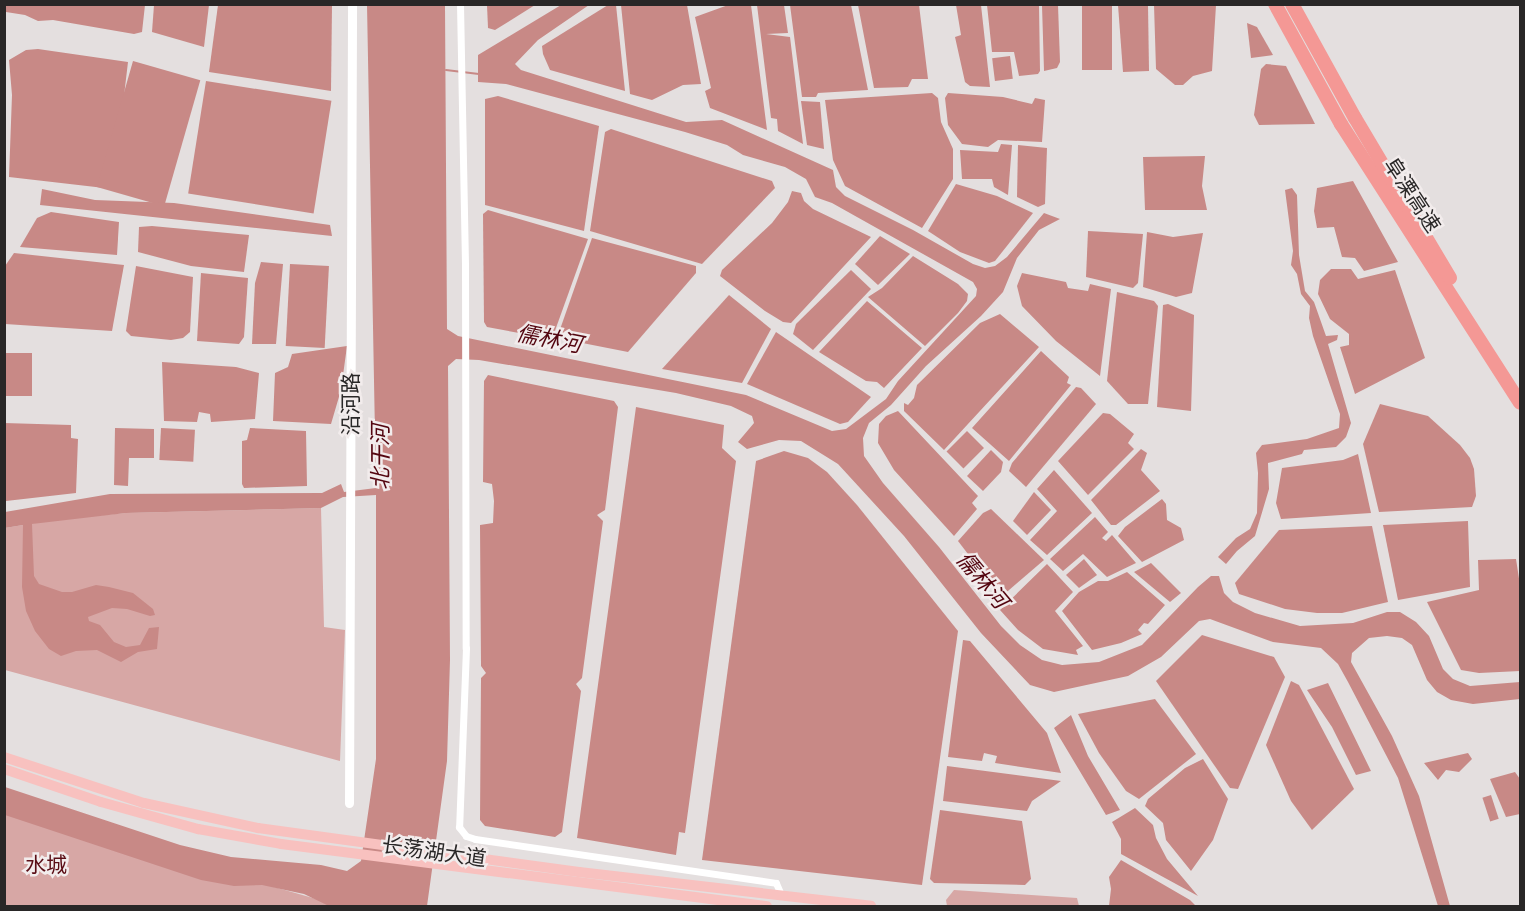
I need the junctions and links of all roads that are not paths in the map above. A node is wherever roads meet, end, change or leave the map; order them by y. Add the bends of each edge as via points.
1 (352, 4) edge
2 (460, 4) edge
3 (1275, 4) edge
4 (1292, 4) edge
5 (1521, 388) edge
6 (1521, 403) edge
7 (4, 757) edge
8 (4, 769) edge
9 (349, 802) dead end
10 (348, 846) junction
11 (450, 860) junction
12 (781, 895) junction
13 (767, 906) edge
14 (871, 906) edge

1 - 9 street, 沿河路
2 - 12 street via 465,648 459,827 466,836 475,838 776,883
3 - 6 highway, 阜溧高速 via 1341,124
4 - 5 highway, 阜溧高速 via 1480,328
7 - 10 main road, 长荡湖大道 via 144,803
8 - 10 main road, 长荡湖大道 via 198,829 281,844
10 - 11 main road, 长荡湖大道
11 - 12 main road, 长荡湖大道
11 - 13 main road, 长荡湖大道
12 - 14 main road, 长荡湖大道

